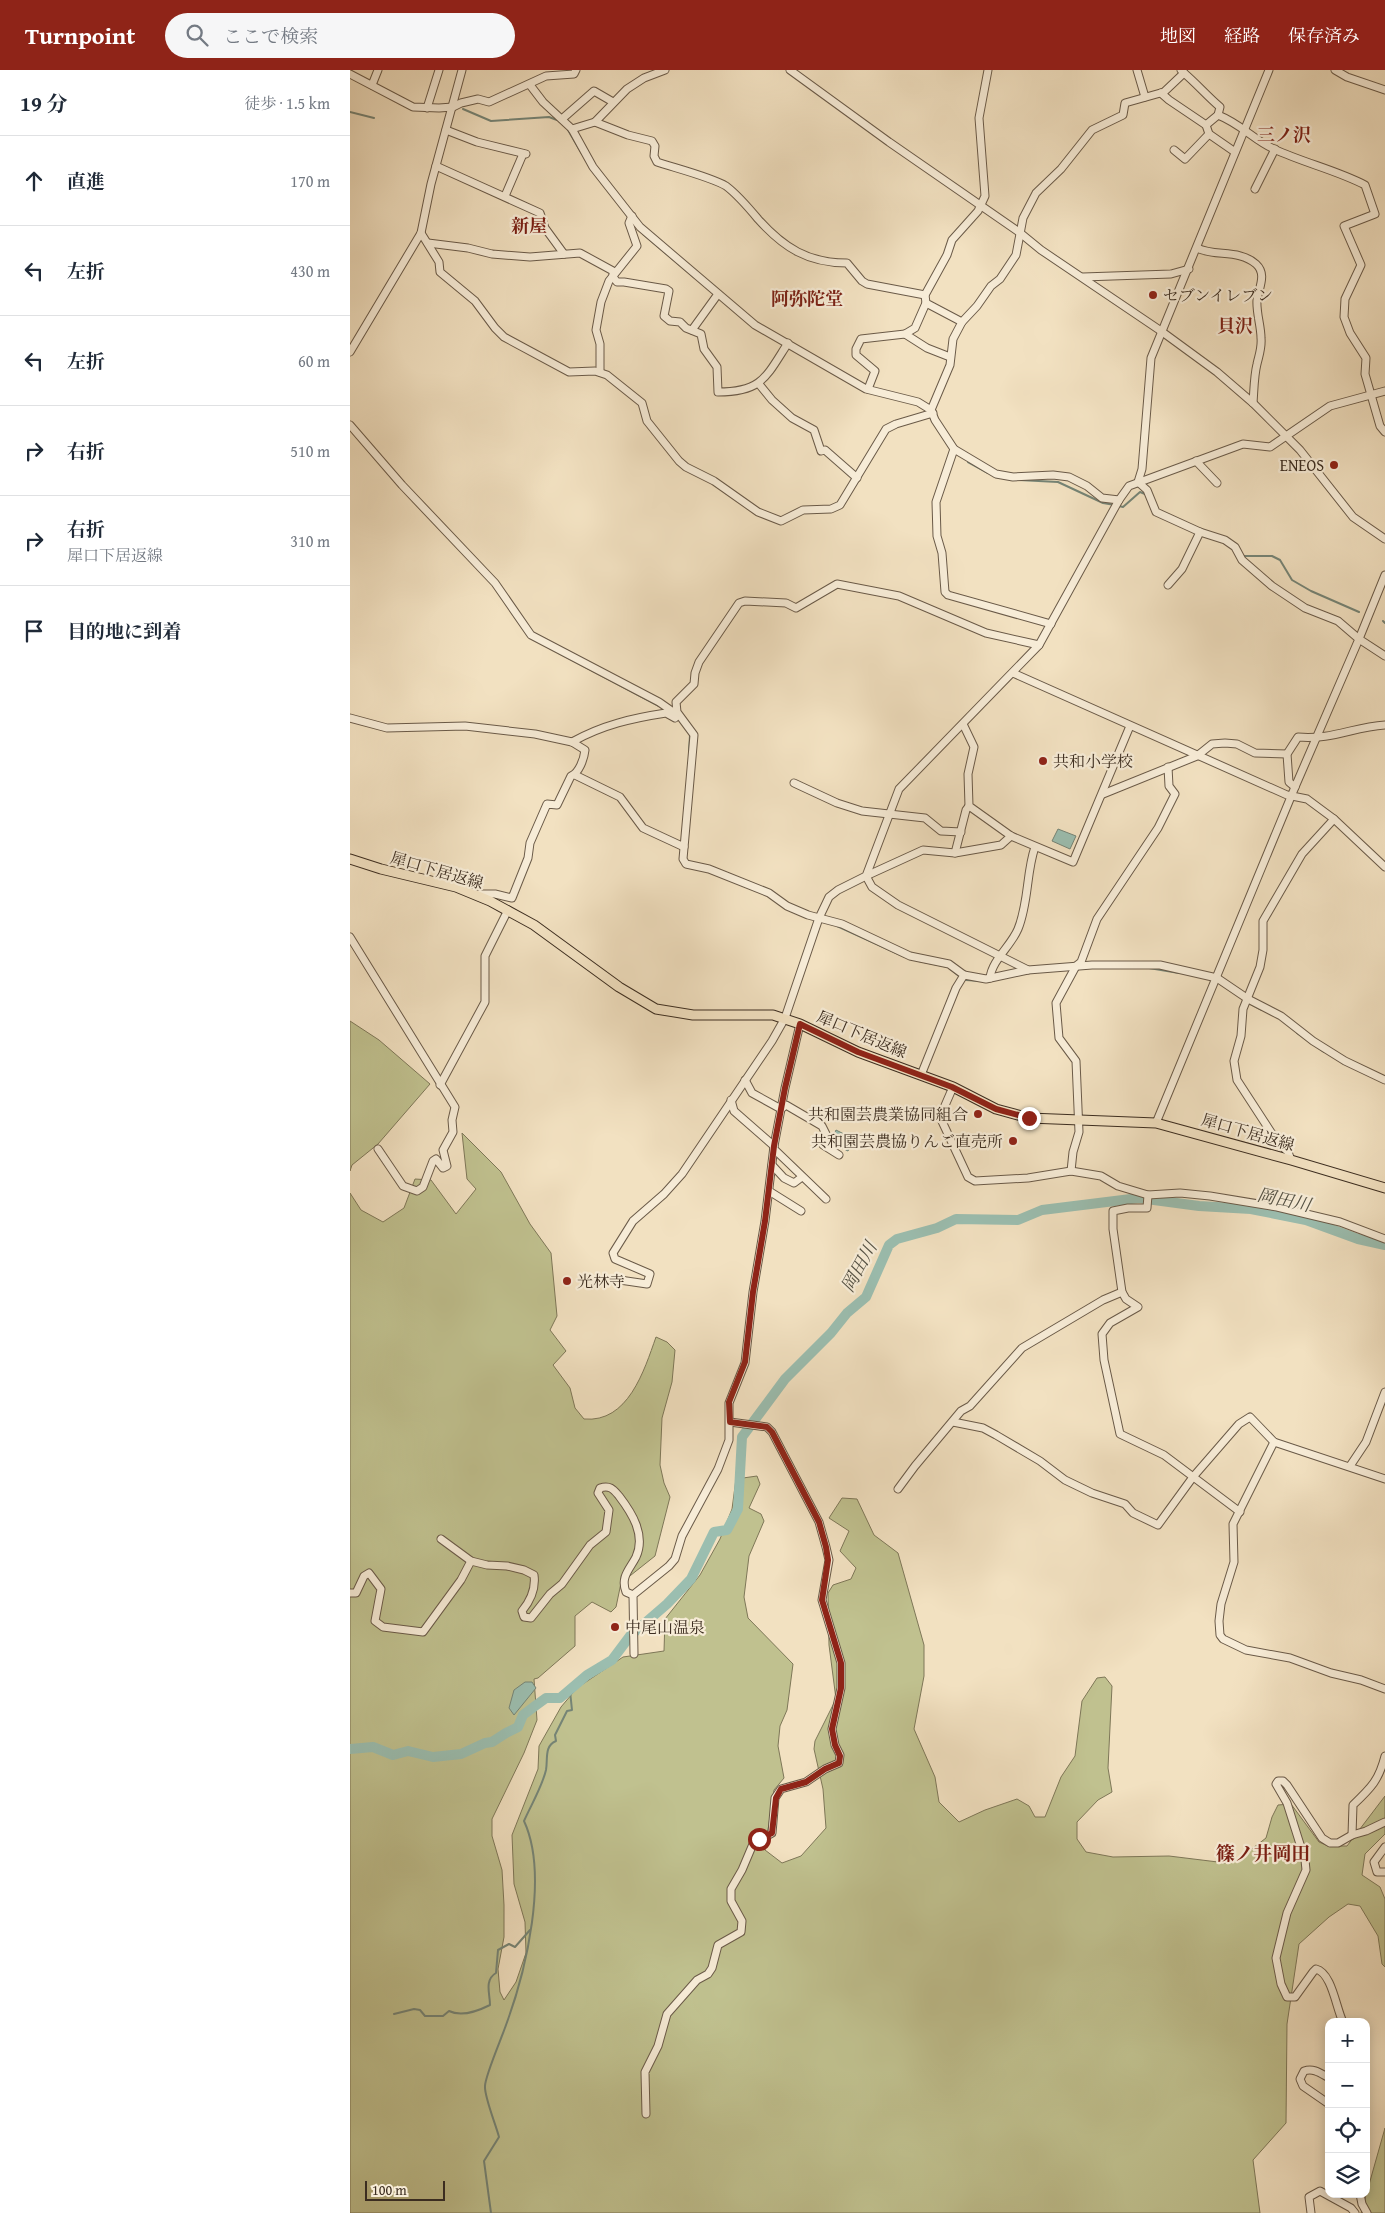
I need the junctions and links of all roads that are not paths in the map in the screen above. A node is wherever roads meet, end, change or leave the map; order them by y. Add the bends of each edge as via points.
1 (378, 70) edge
2 (439, 70) edge
3 (462, 70) edge
4 (576, 70) edge
5 (665, 70) edge
6 (790, 70) edge
7 (988, 70) edge
8 (1137, 70) edge
9 (1269, 70) edge
10 (1335, 70) edge
11 (1183, 71) edge
12 (350, 74) edge
13 (372, 85) junction
14 (530, 85) junction
15 (1385, 90) edge
16 (1161, 93) junction
17 (1145, 97) junction
18 (613, 102) junction
19 (453, 107) junction
20 (427, 108) junction
21 (1218, 115) junction
22 (562, 119) junction
23 (595, 122) junction
24 (1206, 125) junction
25 (1245, 128) junction
26 (572, 129) junction
27 (446, 130) junction
28 (1209, 134) junction
29 (1275, 149) junction
30 (1174, 150) dead end
31 (1235, 152) junction
32 (436, 166) junction
33 (1255, 189) dead end
34 (505, 196) junction
35 (981, 206) junction
36 (632, 216) junction
37 (1019, 232) junction
38 (421, 233) junction
39 (428, 242) junction
40 (1197, 248) junction
41 (564, 254) junction
42 (1189, 268) junction
43 (612, 277) junction
44 (1083, 277) junction
45 (718, 294) junction
46 (925, 295) junction
47 (926, 303) junction
48 (962, 322) junction
49 (692, 330) junction
50 (1161, 331) junction
51 (905, 334) junction
52 (788, 343) junction
53 (350, 352) edge
54 (950, 357) junction
55 (600, 372) junction
56 (759, 384) junction
57 (868, 389) junction
58 (1385, 391) edge
59 (1371, 394) junction
60 (1253, 402) junction
61 (932, 412) junction
62 (350, 425) edge
63 (1385, 432) edge
64 (1287, 437) junction
65 (954, 449) junction
66 (1196, 461) junction
67 (857, 478) junction
68 (1138, 482) junction
69 (1218, 483) dead end
70 (1119, 500) junction
71 (1200, 532) junction
72 (1385, 539) edge
73 (1385, 575) edge
74 (1168, 585) dead end
75 (1051, 624) junction
76 (1359, 639) junction
77 (1039, 645) junction
78 (1385, 656) edge
79 (1013, 673) junction
80 (350, 718) edge
81 (683, 719) junction
82 (963, 724) junction
83 (1385, 725) edge
84 (1130, 726) junction
85 (1316, 738) junction
86 (572, 742) junction
87 (1287, 754) junction
88 (1197, 756) junction
89 (1168, 767) junction
90 (575, 775) junction
91 (794, 783) dead end
92 (1295, 788) junction
93 (1103, 794) junction
94 (1292, 797) junction
95 (969, 806) junction
96 (889, 814) junction
97 (1334, 819) junction
98 (961, 832) junction
99 (1012, 836) junction
100 (682, 846) junction
101 (1035, 846) junction
102 (956, 853) junction
103 (350, 859) edge
104 (1385, 867) edge
105 (866, 876) junction
106 (476, 894) junction
107 (508, 910) junction
108 (819, 918) junction
109 (351, 940) edge
110 (1002, 956) junction
111 (1076, 966) junction
112 (1028, 970) junction
113 (964, 975) junction
114 (990, 978) junction
115 (1217, 978) junction
116 (1247, 1001) junction
117 (785, 1018) junction
118 (800, 1024) junction
119 (921, 1075) junction
120 (745, 1080) junction
121 (1385, 1080) edge
122 (440, 1085) junction
123 (952, 1087) junction
124 (731, 1100) junction
125 (781, 1109) junction
126 (1079, 1120) junction
127 (1156, 1123) junction
128 (774, 1148) junction
129 (378, 1149) dead end
130 (839, 1155) dead end
131 (1291, 1160) junction
132 (772, 1165) junction
133 (1071, 1171) junction
134 (802, 1177) junction
135 (1385, 1188) edge
136 (769, 1191) junction
137 (1148, 1194) junction
138 (826, 1199) dead end
139 (801, 1211) dead end
140 (1385, 1239) edge
141 (612, 1279) dead end
142 (1122, 1292) junction
143 (1385, 1392) edge
144 (1382, 1410) edge
145 (730, 1422) junction
146 (952, 1422) junction
147 (1274, 1442) junction
148 (1350, 1466) junction
149 (1193, 1478) junction
150 (1385, 1479) edge
151 (898, 1489) dead end
152 (1240, 1512) junction
153 (441, 1539) dead end
154 (471, 1561) junction
155 (350, 1593) edge
156 (633, 1595) junction
157 (634, 1654) dead end
158 (1385, 1689) edge
159 (1385, 1756) edge
160 (1385, 1822) edge
161 (1352, 1835) junction
162 (1385, 1846) edge
163 (1385, 1872) edge
164 (1342, 2018) edge
165 (1325, 2076) edge
166 (1325, 2101) edge
167 (646, 2114) dead end
168 (1361, 2198) edge
169 (1310, 2213) edge
170 (1355, 2213) edge
171 (1366, 2213) edge

1 - 13 street
2 - 20 street
3 - 19 street
4 - 14 street via 574,74 546,76
5 - 18 street via 644,78
6 - 35 street
7 - 35 street via 979,118 985,196
8 - 17 street
9 - 25 street
10 - 15 street
11 - 16 street
11 - 21 street via 1220,107
12 - 13 street
13 - 20 street via 413,107
14 - 19 street via 488,102 478,99 460,102
14 - 22 street
16 - 17 street
16 - 24 street
17 - 37 street via 1125,103 1123,115 1092,130 1061,169 1036,193 1022,218
18 - 22 street via 594,91
18 - 23 street
19 - 20 street
19 - 27 street
21 - 24 street
21 - 25 street
22 - 26 street
23 - 26 street
23 - 46 street via 652,142 657,162 725,186 791,249 810,258 848,263 867,284
24 - 28 street
25 - 29 street via 1255,139
25 - 31 street
26 - 36 street via 593,167
27 - 32 street
27 - 34 street via 524,154
28 - 30 street via 1185,159
28 - 31 street
29 - 33 street
29 - 59 street via 1341,173 1365,185 1369,194 1375,214 1344,226 1361,265 1344,309 1347,328 1366,358 1365,374
31 - 40 street
32 - 34 street
32 - 38 street
34 - 41 street via 540,213 545,228
35 - 37 street
35 - 46 street via 952,240
36 - 43 street via 629,223 637,246
36 - 45 street via 651,238
37 - 44 street
37 - 48 street via 1016,255 1008,268
38 - 39 street
38 - 53 street
39 - 41 street via 492,254 530,257
39 - 55 street via 439,262 440,272 475,301 504,337 569,372
40 - 42 street
40 - 60 street via 1246,258 1261,271 1257,301 1261,350
41 - 43 street via 580,253 608,267 613,271
42 - 44 street via 1171,274
42 - 50 street
43 - 49 street via 616,282 666,289 669,291 664,316
43 - 55 street via 597,318
44 - 50 street
45 - 49 street
45 - 52 street via 755,325
46 - 47 street
47 - 48 street
47 - 51 street via 915,328
48 - 54 street via 953,339
49 - 56 street via 701,334 704,349 715,363 718,392 737,391
50 - 60 street
50 - 68 street via 1151,358 1142,469
51 - 54 street
51 - 57 street via 861,339 856,355 875,371
52 - 56 street
52 - 57 street
54 - 61 street
55 - 67 street via 642,403 647,421 678,461 774,520 785,520 803,510 831,509 840,505
56 - 67 street via 792,418 814,430 821,451 825,450
57 - 61 street via 918,402
58 - 59 street
59 - 63 street via 1380,426
59 - 64 street via 1330,406
60 - 64 street
61 - 65 street
61 - 67 street via 886,429
62 - 81 street via 494,583 532,635 659,702
64 - 66 street via 1270,447 1243,444
64 - 72 street via 1353,517
65 - 70 street via 996,474 1069,477 1102,498
65 - 75 street via 936,502 945,592
66 - 68 street
66 - 69 street
68 - 70 street via 1129,486
68 - 71 street via 1147,490 1156,512
70 - 75 street
71 - 74 street via 1182,568
71 - 76 street via 1225,540 1272,586 1306,608 1338,621
73 - 76 street
75 - 77 street
76 - 78 street
76 - 85 street
77 - 79 street
77 - 81 street via 986,633 899,596 848,586 833,586 796,608 786,603 742,601 700,662 694,684 676,702 677,712
79 - 82 street
79 - 84 street
80 - 86 street via 387,728 464,726
81 - 86 street via 681,722 666,713 652,715 596,729
81 - 100 street via 694,735
82 - 95 street via 974,747 968,774
82 - 96 street via 898,789
83 - 85 street
84 - 88 street
84 - 93 street
85 - 87 street via 1298,737
85 - 92 street
86 - 90 street via 585,750
87 - 88 street via 1255,753 1237,744 1225,743 1212,744
87 - 92 street via 1289,782
88 - 89 street
88 - 94 street
89 - 93 street
89 - 111 street via 1169,786 1176,794 1158,828 1097,919 1081,962
90 - 100 street via 620,797 643,828
90 - 106 street via 571,776 557,805 547,804 512,898
91 - 96 street via 837,803 862,811
92 - 94 street
93 - 101 street via 1073,862
94 - 97 street via 1307,799
94 - 115 street
95 - 98 street
95 - 99 street
96 - 98 street via 925,818 941,831
96 - 105 street
97 - 104 street
97 - 116 street via 1302,854 1263,921 1263,950
98 - 102 street
99 - 101 street
99 - 102 street via 1001,845
100 - 108 street via 686,864 769,893 787,906
101 - 110 street via 1024,916 1014,940
102 - 105 street via 923,850
103 - 106 main road, 犀口下居返線
105 - 108 street via 829,897
105 - 110 street via 872,887 898,905
106 - 107 main road, 犀口下居返線
107 - 117 main road, 犀口下居返線 via 656,1009
107 - 122 street via 485,956 485,1002
108 - 113 street via 842,924 910,956 949,964
108 - 117 street
109 - 122 street
110 - 112 street
110 - 114 street via 991,969
111 - 112 street
111 - 115 street via 1160,966
111 - 126 street via 1056,1003 1058,1038 1076,1061
112 - 114 street
113 - 114 street
113 - 119 street
115 - 116 street
115 - 127 street
116 - 121 street via 1281,1016 1312,1041
116 - 131 street via 1234,1070 1241,1086
117 - 118 main road, 犀口下居返線
117 - 120 street
118 - 119 main road, 犀口下居返線 via 858,1052
118 - 125 street
119 - 123 main road, 犀口下居返線
120 - 124 street
120 - 125 street via 752,1093
122 - 129 street via 455,1107 453,1132 443,1150 448,1166 443,1168 436,1159 423,1187 417,1191 409,1190
123 - 126 main road, 犀口下居返線 via 996,1109 1029,1118
123 - 133 street via 940,1117 968,1177 975,1181 1028,1178
124 - 128 street via 734,1111
124 - 141 street via 682,1174 633,1221 613,1252 615,1259 650,1274 647,1284
125 - 128 street
125 - 130 street via 786,1105 822,1126 826,1134 823,1145
126 - 127 main road, 犀口下居返線
126 - 133 street
127 - 131 main road, 犀口下居返線
128 - 132 street
128 - 134 street
131 - 135 main road, 犀口下居返線
132 - 134 street via 794,1183
132 - 136 street
133 - 137 street via 1101,1176 1118,1186
134 - 138 street
136 - 139 street
136 - 145 street via 745,1362 729,1402
137 - 140 street via 1210,1196 1271,1206 1340,1222
137 - 142 street via 1148,1208 1113,1211
142 - 146 street via 1022,1348
142 - 149 street via 1138,1307 1110,1323 1102,1334 1104,1360 1120,1434 1164,1455
143 - 144 street
144 - 148 street
145 - 156 street via 730,1440 682,1536 675,1559
145 - 167 street via 767,1427 772,1432 819,1522 828,1560 822,1600 841,1663 841,1688 832,1729 840,1756 839,1763 806,1782 786,1786 778,1793 772,1833 753,1844 730,1889 731,1901 742,1921 741,1932 718,1945 712,1968 667,2014 658,2046 645,2072
146 - 149 street via 983,1428 1040,1461 1065,1480 1125,1504 1133,1514 1158,1525
146 - 151 street
147 - 148 street
147 - 149 street via 1250,1417 1239,1424
147 - 152 street
148 - 150 street
149 - 152 street
152 - 158 street via 1233,1524 1234,1562 1221,1604 1219,1629 1223,1639 1246,1650 1290,1658
153 - 154 street
154 - 155 street via 423,1632 383,1627 375,1621 381,1589 368,1573 356,1594
154 - 156 street via 534,1574 532,1596 522,1611 524,1617 532,1618 590,1545 606,1532 609,1510 598,1493 606,1486 615,1491 630,1511 638,1531 636,1556 624,1582 626,1592
156 - 157 street
159 - 161 street via 1372,1787 1353,1805
160 - 161 street
161 - 164 street via 1338,1843 1322,1838 1288,1785 1278,1781 1276,1784 1287,1802 1306,1870 1287,1913 1277,1948 1281,1984 1287,1997 1295,1997 1313,1972 1320,1970 1328,1979
162 - 163 street via 1374,1862 1377,1872
165 - 166 street via 1310,2069 1304,2071 1300,2079 1303,2086
168 - 171 street
169 - 170 street via 1309,2197 1320,2191

